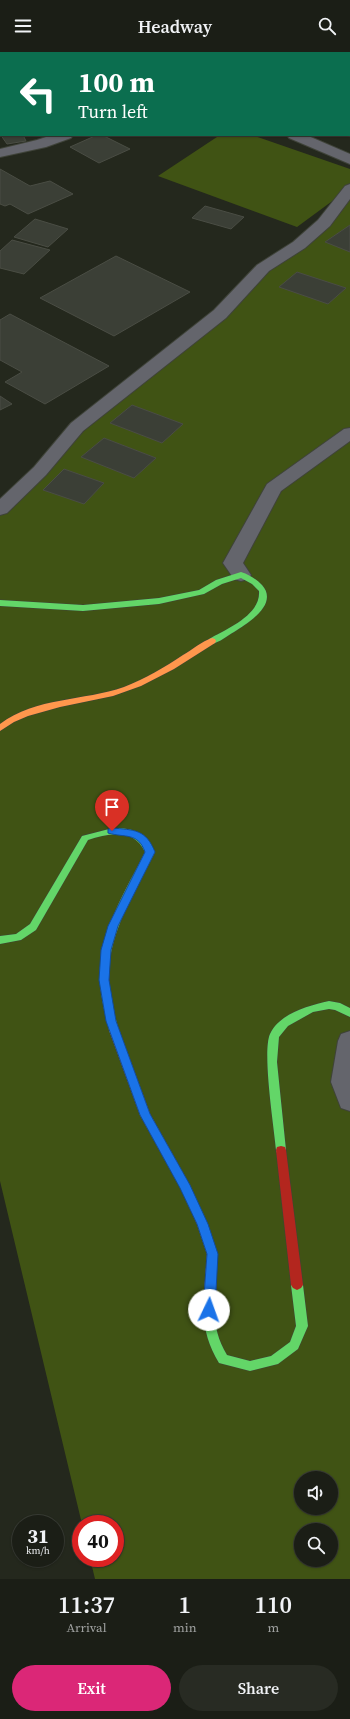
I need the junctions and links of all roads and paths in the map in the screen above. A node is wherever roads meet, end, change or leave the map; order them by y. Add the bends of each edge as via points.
1 (63, 136) edge
2 (296, 136) edge
3 (0, 152) edge
4 (350, 160) edge
5 (350, 189) edge
6 (350, 433) edge
7 (0, 509) edge
8 (241, 575) junction
9 (0, 603) edge
10 (0, 728) edge
11 (0, 940) edge
12 (350, 1014) edge
13 (350, 1041) edge
14 (350, 1100) edge

1 - 3 street via 41,144
2 - 4 street
5 - 7 street via 324,223 299,245 262,268 220,314 77,427 40,471
6 - 8 street via 274,488 233,563
8 - 9 street via 219,582 201,592 159,601 83,608
8 - 10 street via 256,582 263,590 263,602 254,616 168,668 127,688 28,712 7,721
11 - 12 street via 24,936 33,927 85,838 97,832 112,831 134,834 146,841 150,852 113,926 106,950 104,980 111,1021 145,1115 184,1185 202,1224 212,1254 208,1324 213,1343 223,1359 250,1366 274,1360 294,1346 302,1326 278,1124 272,1051 274,1034 286,1021 301,1012 317,1007 337,1006
13 - 14 street via 343,1082

